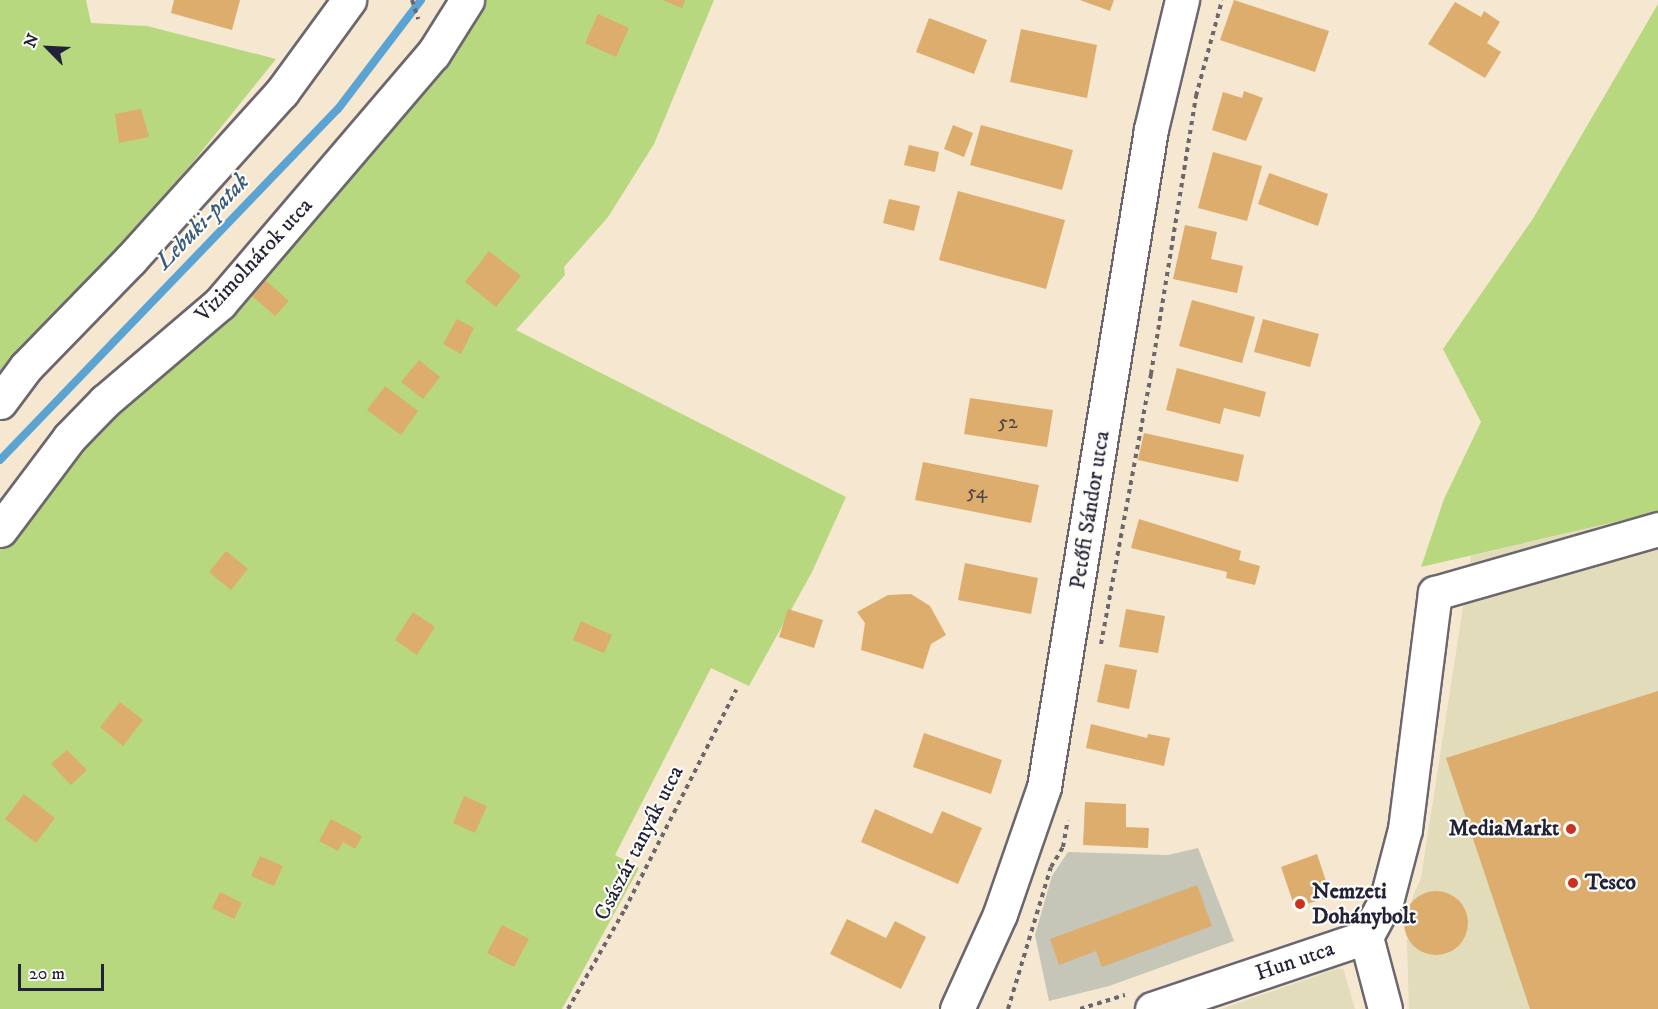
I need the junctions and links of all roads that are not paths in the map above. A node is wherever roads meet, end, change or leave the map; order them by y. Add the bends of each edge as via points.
1 (349, 0) edge
2 (467, 0) edge
3 (1182, 0) edge
4 (0, 402) edge
5 (1658, 529) edge
6 (0, 530) edge
7 (1366, 937) junction
8 (957, 1009) edge
9 (1152, 1009) edge
10 (1385, 1009) edge

1 - 4 street via 282,93 26,367
2 - 6 street, Vizimolnárok utca via 433,54 220,303 76,431
3 - 8 street, Petőfi Sándor utca via 1151,129 1044,787 1000,914
5 - 7 street via 1435,593 1405,829 1387,898
7 - 9 street, Hun utca
7 - 10 street, Hun utca

